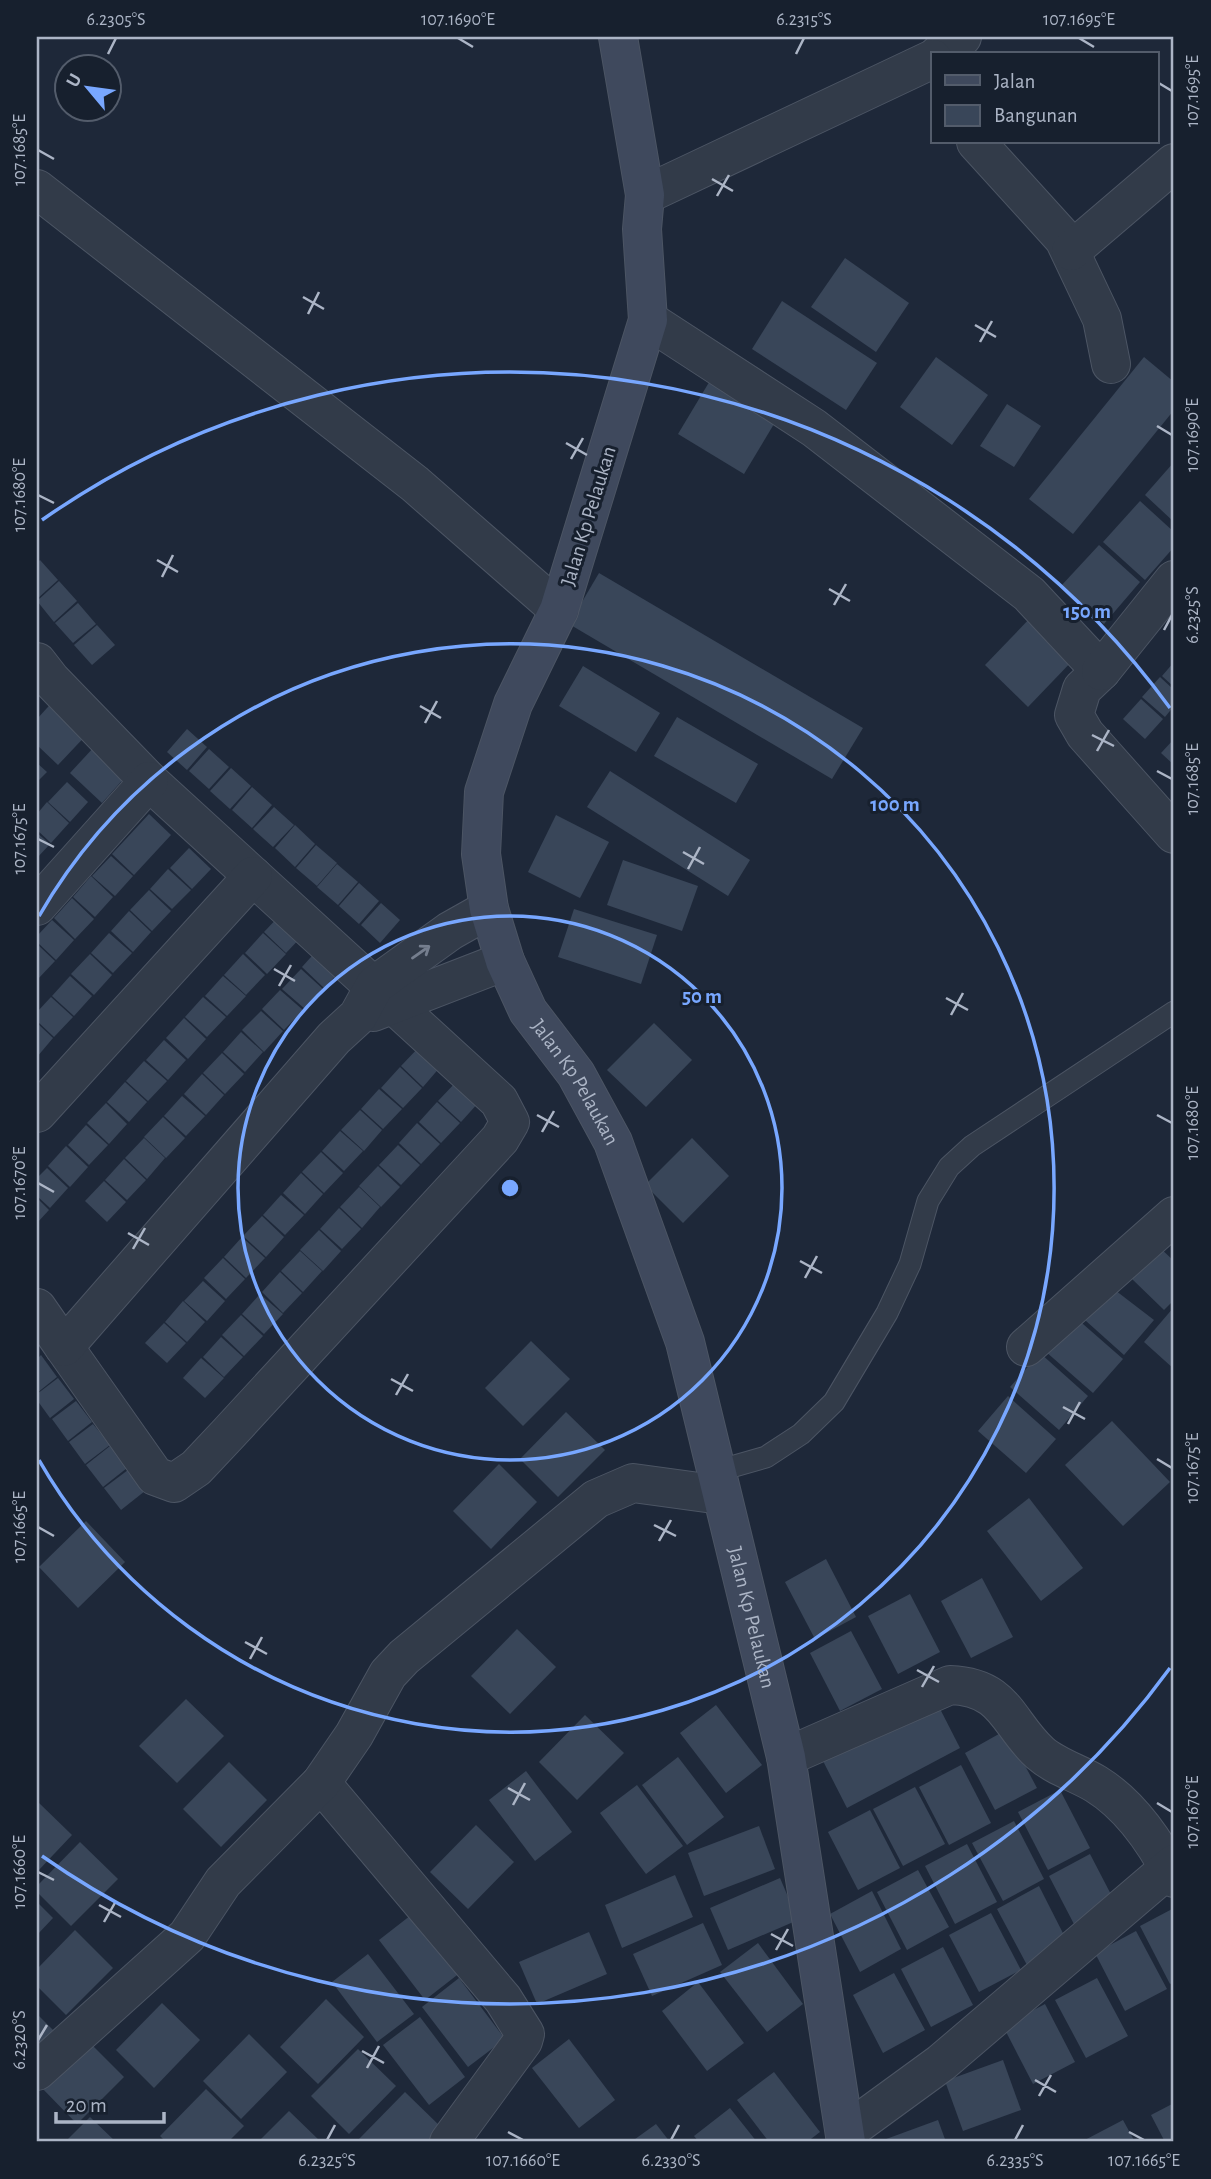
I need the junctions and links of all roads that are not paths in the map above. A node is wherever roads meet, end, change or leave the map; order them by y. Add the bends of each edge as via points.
1 (618, 37) edge
2 (962, 37) edge
3 (945, 52) edge
4 (931, 64) edge
5 (978, 144) edge
6 (1174, 163) edge
7 (37, 189) edge
8 (645, 195) junction
9 (1071, 251) junction
10 (648, 320) junction
11 (1111, 364) dead end
12 (1174, 580) edge
13 (559, 610) junction
14 (1101, 671) junction
15 (41, 679) edge
16 (149, 781) junction
17 (1174, 834) edge
18 (253, 876) junction
19 (37, 906) edge
20 (489, 909) junction
21 (505, 961) junction
22 (375, 1002) junction
23 (1174, 1012) edge
24 (37, 1113) edge
25 (1174, 1216) edge
26 (37, 1308) edge
27 (64, 1347) junction
28 (1026, 1347) dead end
29 (719, 1483) junction
30 (786, 1757) junction
31 (321, 1783) junction
32 (1172, 1870) edge
33 (37, 2071) edge
34 (845, 2137) edge
35 (449, 2142) edge

1 - 8 street, Jalan Kp Pelaukan
2 - 3 street
4 - 8 street via 769,134
5 - 9 street
6 - 9 street
7 - 13 street via 415,485
8 - 10 street, Jalan Kp Pelaukan via 642,229
9 - 11 street via 1102,320
10 - 13 street, Jalan Kp Pelaukan
10 - 14 street via 814,428 1029,594
12 - 14 street
13 - 20 street, Jalan Kp Pelaukan via 513,704 484,792 481,854
14 - 17 street via 1083,689 1074,715 1085,734
15 - 16 street
16 - 18 street
16 - 19 street
18 - 22 street
18 - 24 street
20 - 21 street, Jalan Kp Pelaukan
22 -> 20 street
21 - 22 street
21 - 29 street, Jalan Kp Pelaukan via 528,1011 576,1074 613,1142 685,1342
22 - 27 street via 334,1038
22 - 27 street via 499,1101 510,1122 500,1139 196,1468 174,1483 155,1476
23 - 29 lane via 972,1146 949,1167 928,1201 910,1264 887,1313 834,1402 801,1434
25 - 28 street
26 - 27 street
29 - 30 street, Jalan Kp Pelaukan
29 - 31 street via 633,1483 596,1499 404,1657 388,1674
30 - 32 street via 950,1685 971,1688 991,1696 1039,1751 1121,1804
30 - 34 street, Jalan Kp Pelaukan
31 - 33 street via 223,1882 187,1936
31 - 35 street via 503,1999 525,2034
32 - 34 street

